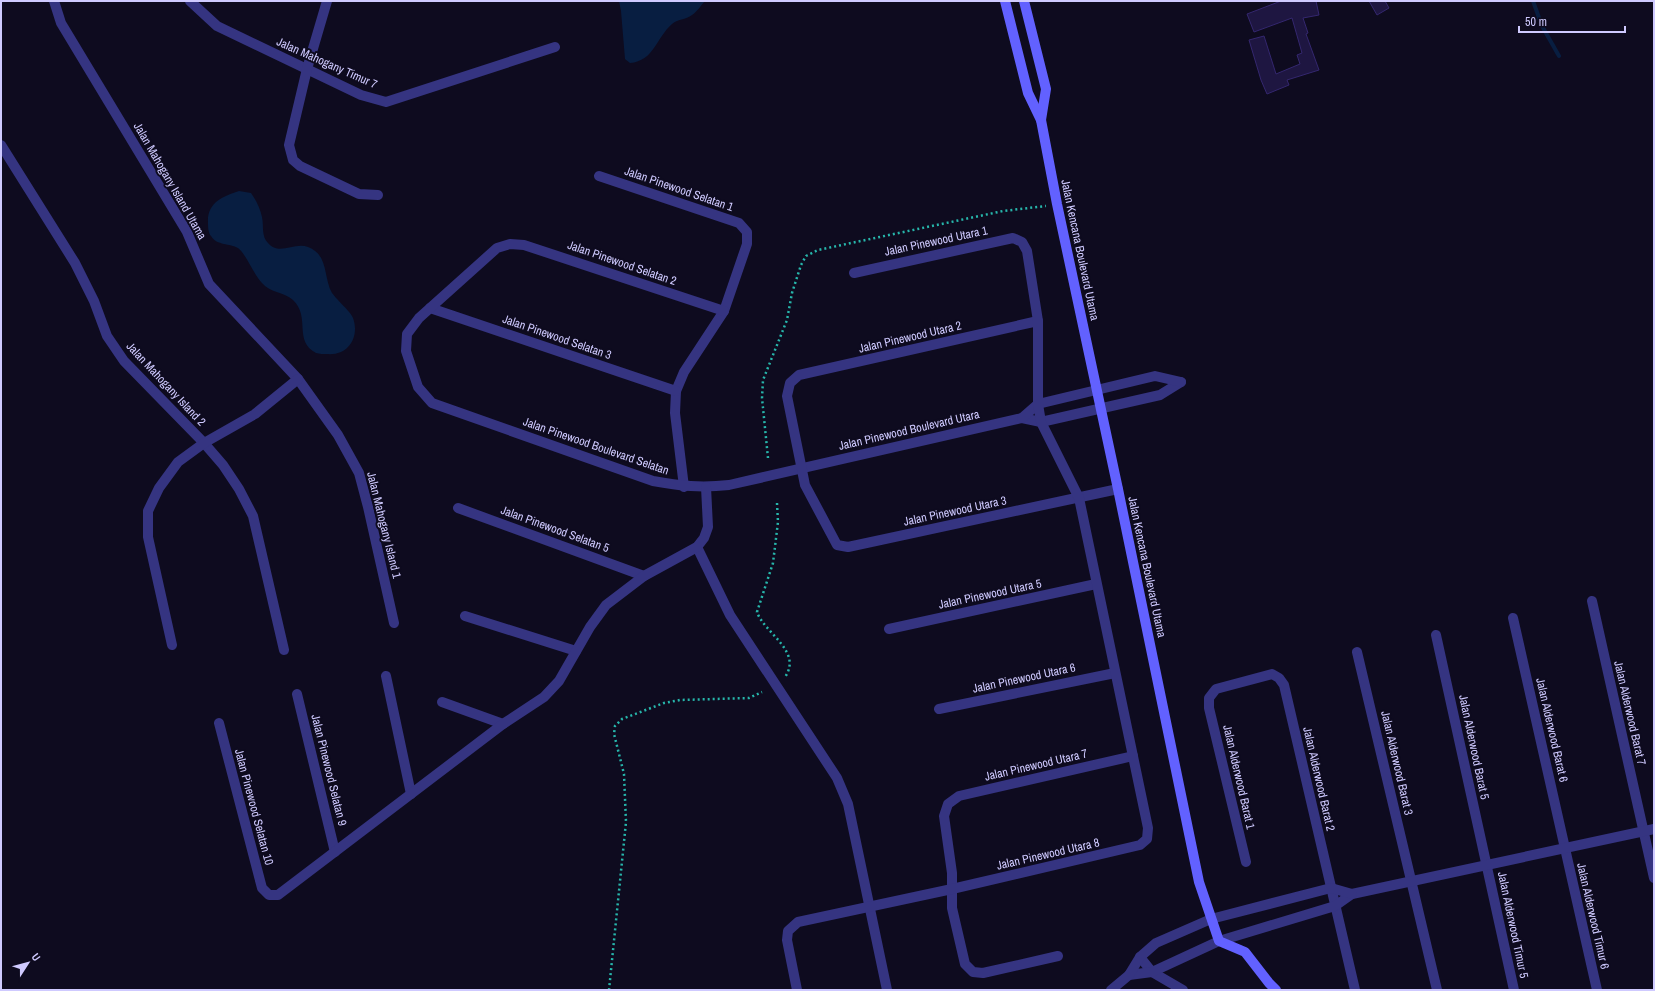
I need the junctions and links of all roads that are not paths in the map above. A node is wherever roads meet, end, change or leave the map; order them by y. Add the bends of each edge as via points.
1 (54, 1) edge
2 (190, 1) edge
3 (327, 1) edge
4 (1005, 1) edge
5 (1024, 1) edge
6 (555, 47) dead end
7 (307, 69) junction
8 (1041, 120) junction
9 (1, 145) edge
10 (599, 176) dead end
11 (378, 195) dead end
12 (854, 273) dead end
13 (430, 308) junction
14 (724, 312) junction
15 (1038, 321) junction
16 (298, 379) junction
17 (1096, 390) junction
18 (676, 391) junction
19 (1038, 404) junction
20 (1099, 408) junction
21 (1022, 418) junction
22 (1041, 422) junction
23 (204, 443) junction
24 (802, 468) junction
25 (684, 486) junction
26 (706, 487) junction
27 (1118, 489) junction
28 (1079, 498) junction
29 (458, 508) dead end
30 (697, 547) junction
31 (644, 576) junction
32 (1096, 584) junction
33 (1592, 601) dead end
34 (465, 616) dead end
35 (1513, 618) dead end
36 (394, 623) dead end
37 (889, 629) dead end
38 (1436, 635) dead end
39 (172, 645) dead end
40 (284, 650) dead end
41 (576, 651) junction
42 (1357, 652) dead end
43 (1115, 673) junction
44 (386, 676) dead end
45 (297, 694) dead end
46 (1210, 698) joint
47 (442, 702) dead end
48 (939, 709) dead end
49 (219, 723) dead end
50 (503, 724) junction
51 (1133, 756) junction
52 (411, 794) junction
53 (1654, 829) edge
54 (1644, 831) junction
55 (1565, 848) junction
56 (335, 852) junction
57 (1246, 862) dead end
58 (1487, 865) junction
59 (1654, 878) edge
60 (1411, 881) junction
61 (1331, 888) junction
62 (952, 889) junction
63 (1352, 894) junction
64 (1335, 906) junction
65 (869, 907) junction
66 (1211, 919) junction
67 (1219, 941) junction
68 (1058, 956) dead end
69 (1140, 957) junction
70 (1152, 972) junction
71 (1130, 975) junction
72 (797, 990) edge
73 (887, 990) edge
74 (1111, 990) edge
75 (1183, 990) edge
76 (1276, 990) edge
77 (1355, 990) edge
78 (1437, 990) edge
79 (1514, 990) edge
80 (1597, 990) edge

1 - 16 street, Jalan Mahogany Island Utama via 61,23 187,232 209,284
2 - 7 street, Jalan Mahogany Timur 7 via 216,26
3 - 7 street
4 - 8 street, Jalan Kencana Boulevard Utama via 1028,93
5 - 8 street, Jalan Kencana Boulevard Utama via 1046,89
6 - 7 street, Jalan Mahogany Timur 7 via 386,102 361,95
7 - 11 street via 290,145 293,160 300,166 359,194
8 - 17 street, Jalan Kencana Boulevard Utama
9 - 23 street, Jalan Mahogany Island 2 via 75,263 94,301 107,336 124,361
10 - 14 street, Jalan Pinewood Selatan 1 via 739,223 747,232 747,244
12 - 15 street, Jalan Pinewood Utara 1 via 1013,238 1022,242 1027,251
13 - 14 street, Jalan Pinewood Selatan 2 via 497,248 510,244 524,244
13 - 18 street, Jalan Pinewood Selatan 3
13 - 25 street, Jalan Pinewood Boulevard Selatan via 407,334 406,351 418,387 432,403 653,481
14 - 18 street via 684,372
15 - 19 street
15 - 24 street, Jalan Pinewood Utara 2 via 799,375 790,383 787,396
16 - 23 street via 255,414
16 - 36 street, Jalan Mahogany Island 1 via 338,435 359,473
17 - 19 street, Jalan Pinewood Boulevard Utara
17 - 20 street, Jalan Kencana Boulevard Utama
17 - 20 street, Jalan Pinewood Boulevard Utara via 1155,376 1181,382 1160,395
18 - 25 street via 675,412
19 - 21 street, Jalan Pinewood Boulevard Utara
19 - 22 street
20 - 22 street, Jalan Pinewood Boulevard Utara
20 - 27 street, Jalan Kencana Boulevard Utama
21 - 22 street, Jalan Pinewood Boulevard Utara
21 - 24 street, Jalan Pinewood Boulevard Utara
22 - 28 street
23 - 39 street via 178,462 159,488 148,511 148,537
23 - 40 street, Jalan Mahogany Island 2 via 224,465 253,516
24 - 26 street, Jalan Pinewood Boulevard Selatan via 728,485
24 - 28 street, Jalan Pinewood Utara 3 via 805,485 837,545 848,548
25 - 26 street, Jalan Pinewood Boulevard Selatan
26 - 30 street via 708,528
27 - 28 street, Jalan Pinewood Utara 3
27 - 66 street, Jalan Kencana Boulevard Utama via 1199,882
28 - 32 street
29 - 31 street, Jalan Pinewood Selatan 5
30 - 31 street
30 - 65 street via 730,615 837,778 848,804
31 - 41 street via 606,606
32 - 37 street, Jalan Pinewood Utara 5
32 - 43 street
33 - 54 street, Jalan Alderwood Barat 7
34 - 41 street
35 - 55 street, Jalan Alderwood Barat 6
38 - 58 street, Jalan Alderwood Barat 5
41 - 50 street via 560,681 544,697
42 - 60 street, Jalan Alderwood Barat 3
43 - 48 street, Jalan Pinewood Utara 6
43 - 51 street
44 - 52 street
45 - 56 street, Jalan Pinewood Selatan 9
46 - 57 street, Jalan Alderwood Barat 1 via 1209,708
46 - 61 street, Jalan Alderwood Barat 2 via 1216,689 1272,674 1284,685
47 - 50 street
49 - 56 street, Jalan Pinewood Selatan 10 via 262,888 269,895 278,895
50 - 52 street
51 - 62 street, Jalan Pinewood Utara 7 via 959,796 948,804 944,816
51 - 62 street, Jalan Pinewood Utara 8 via 1148,828 1147,839 1140,845
52 - 56 street
53 - 54 street
54 - 55 street
54 - 59 street, Jalan Alderwood Barat 7
55 - 58 street
55 - 80 street, Jalan Alderwood Timur 6
58 - 60 street
58 - 79 street, Jalan Alderwood Timur 5
60 - 63 street
60 - 78 street, Jalan Alderwood Barat 3
61 - 63 street
61 - 64 street, Jalan Alderwood Barat 2
61 - 66 street
62 - 65 street, Jalan Pinewood Utara 8
62 - 68 street via 952,908 964,964 973,972 983,974
63 - 64 street
64 - 67 street
64 - 77 street, Jalan Alderwood Barat 2
65 - 72 street, Jalan Pinewood Utara 8 via 798,922 788,931 787,940
65 - 73 street
66 - 67 street, Jalan Kencana Boulevard Utama
66 - 69 street via 1156,943
67 - 70 street
67 - 76 street via 1245,952
69 - 70 street
69 - 71 street
70 - 71 street
70 - 75 street
71 - 74 street

